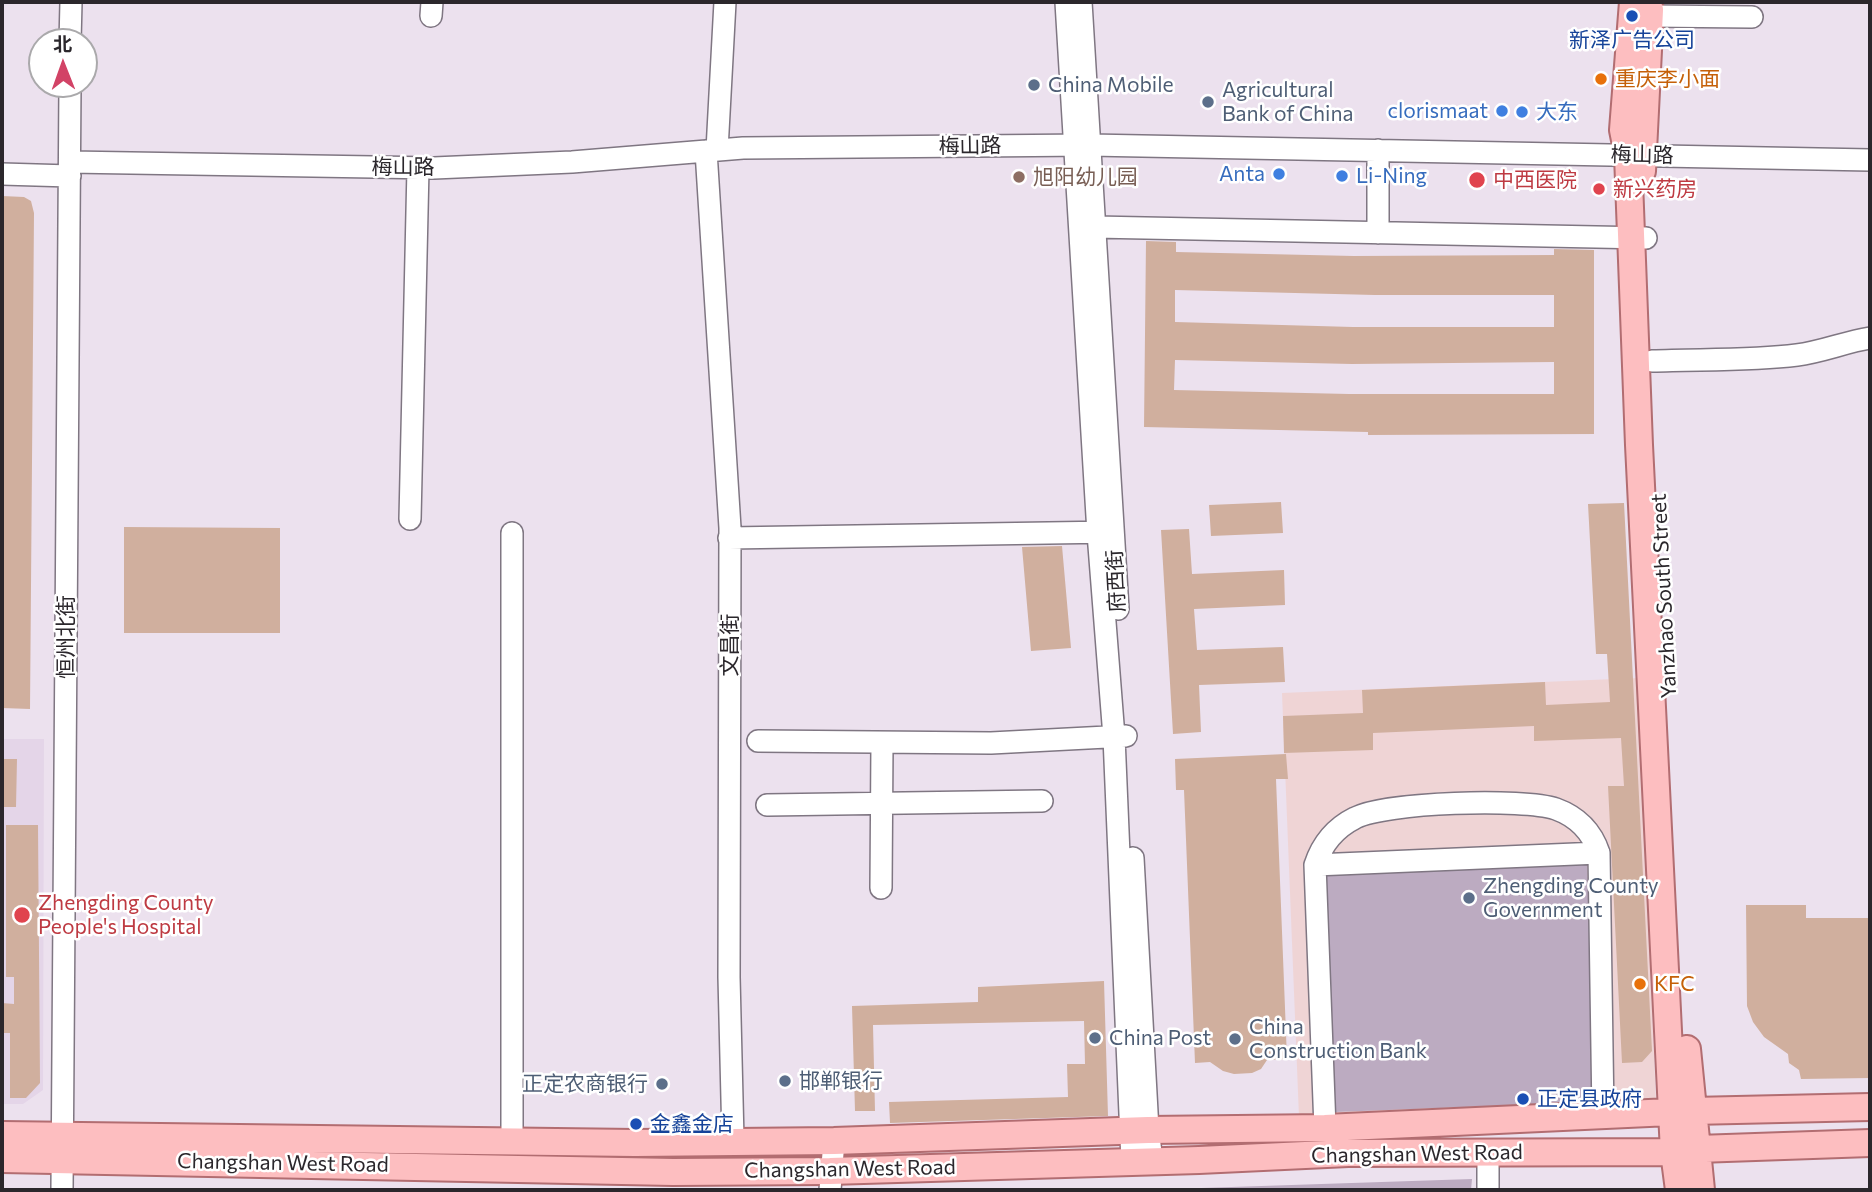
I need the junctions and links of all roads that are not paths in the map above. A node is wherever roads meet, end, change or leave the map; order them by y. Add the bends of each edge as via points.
1 (71, 2) edge
2 (725, 2) edge
3 (1066, 2) edge
4 (1081, 2) edge
5 (1644, 7) edge
6 (1752, 17) dead end
7 (70, 28) edge
8 (70, 98) edge
9 (1082, 145) junction
10 (712, 150) junction
11 (1378, 150) junction
12 (1635, 155) junction
13 (1870, 160) edge
14 (418, 168) junction
15 (70, 169) junction
16 (2, 174) edge
17 (1094, 228) junction
18 (1378, 233) junction
19 (1639, 238) junction
20 (1870, 338) edge
21 (1652, 361) junction
22 (410, 519) dead end
23 (512, 533) dead end
24 (1105, 533) junction
25 (729, 538) junction
26 (1120, 736) junction
27 (758, 741) dead end
28 (882, 743) junction
29 (1042, 801) dead end
30 (881, 803) junction
31 (767, 805) dead end
32 (1599, 853) junction
33 (1314, 865) junction
34 (881, 888) dead end
35 (1870, 1107) edge
36 (1683, 1112) junction
37 (1603, 1115) junction
38 (1325, 1128) junction
39 (1139, 1131) junction
40 (2, 1135) edge
41 (733, 1140) junction
42 (834, 1141) junction
43 (512, 1142) junction
44 (1870, 1143) edge
45 (64, 1147) junction
46 (1686, 1151) junction
47 (1488, 1152) junction
48 (2, 1158) edge
49 (1142, 1160) junction
50 (830, 1180) edge
51 (62, 1190) edge
52 (1488, 1190) edge
53 (1679, 1190) edge
54 (1701, 1190) edge

1 - 7 street
2 - 10 street, 文昌街
3 - 9 street
4 - 9 street, 府西街
5 - 6 street
5 - 12 main road, Yanzhao South Street
8 - 15 street, 恒州北街
9 - 10 street, 梅山路
9 - 11 street, 梅山路
9 - 17 street, 府西街
9 - 24 street
10 - 14 street, 梅山路
10 - 25 street, 文昌街
11 - 12 street, 梅山路
11 - 18 street
12 - 13 street, 梅山路
12 - 19 main road, Yanzhao South Street
14 - 15 street, 梅山路
14 - 22 street
15 - 16 street, 梅山路
15 - 45 street, 恒州北街
17 - 18 street
17 - 24 street, 府西街
18 - 19 street
19 - 21 main road, Yanzhao South Street
19 - 36 main road via 1639,445
20 - 21 street via 1797,355
21 - 36 main road, Yanzhao South Street
23 - 43 street
24 - 25 street
24 - 26 street, 府西街
25 - 41 street, 文昌街
26 - 28 street
26 - 39 street, 府西街
27 - 28 street
28 - 30 street
29 - 30 street
30 - 31 street
30 - 34 street
32 - 33 street
32 - 33 street via 1580,822 1556,809 1517,803 1427,804 1357,817 1321,846
32 - 37 street
33 - 38 street
35 - 36 main road, Changshan West Road
36 - 37 main road, Changshan West Road
36 - 46 main road
37 - 38 main road, Changshan West Road
38 - 39 main road, Changshan West Road
39 - 42 main road, Changshan West Road
39 - 49 street, 府西街
40 - 45 main road, Changshan West Road
41 - 42 main road, Changshan West Road
41 - 43 main road, Changshan West Road
42 - 50 street
43 - 45 main road, Changshan West Road
44 - 46 main road, Changshan West Road
45 - 48 main road, Changshan West Road
45 - 50 main road, Changshan West Road
45 - 51 street, 恒州北街
46 - 47 main road, Changshan West Road
46 - 53 main road
46 - 54 main road
47 - 49 main road, Changshan West Road
47 - 52 street
49 - 50 main road, Changshan West Road

